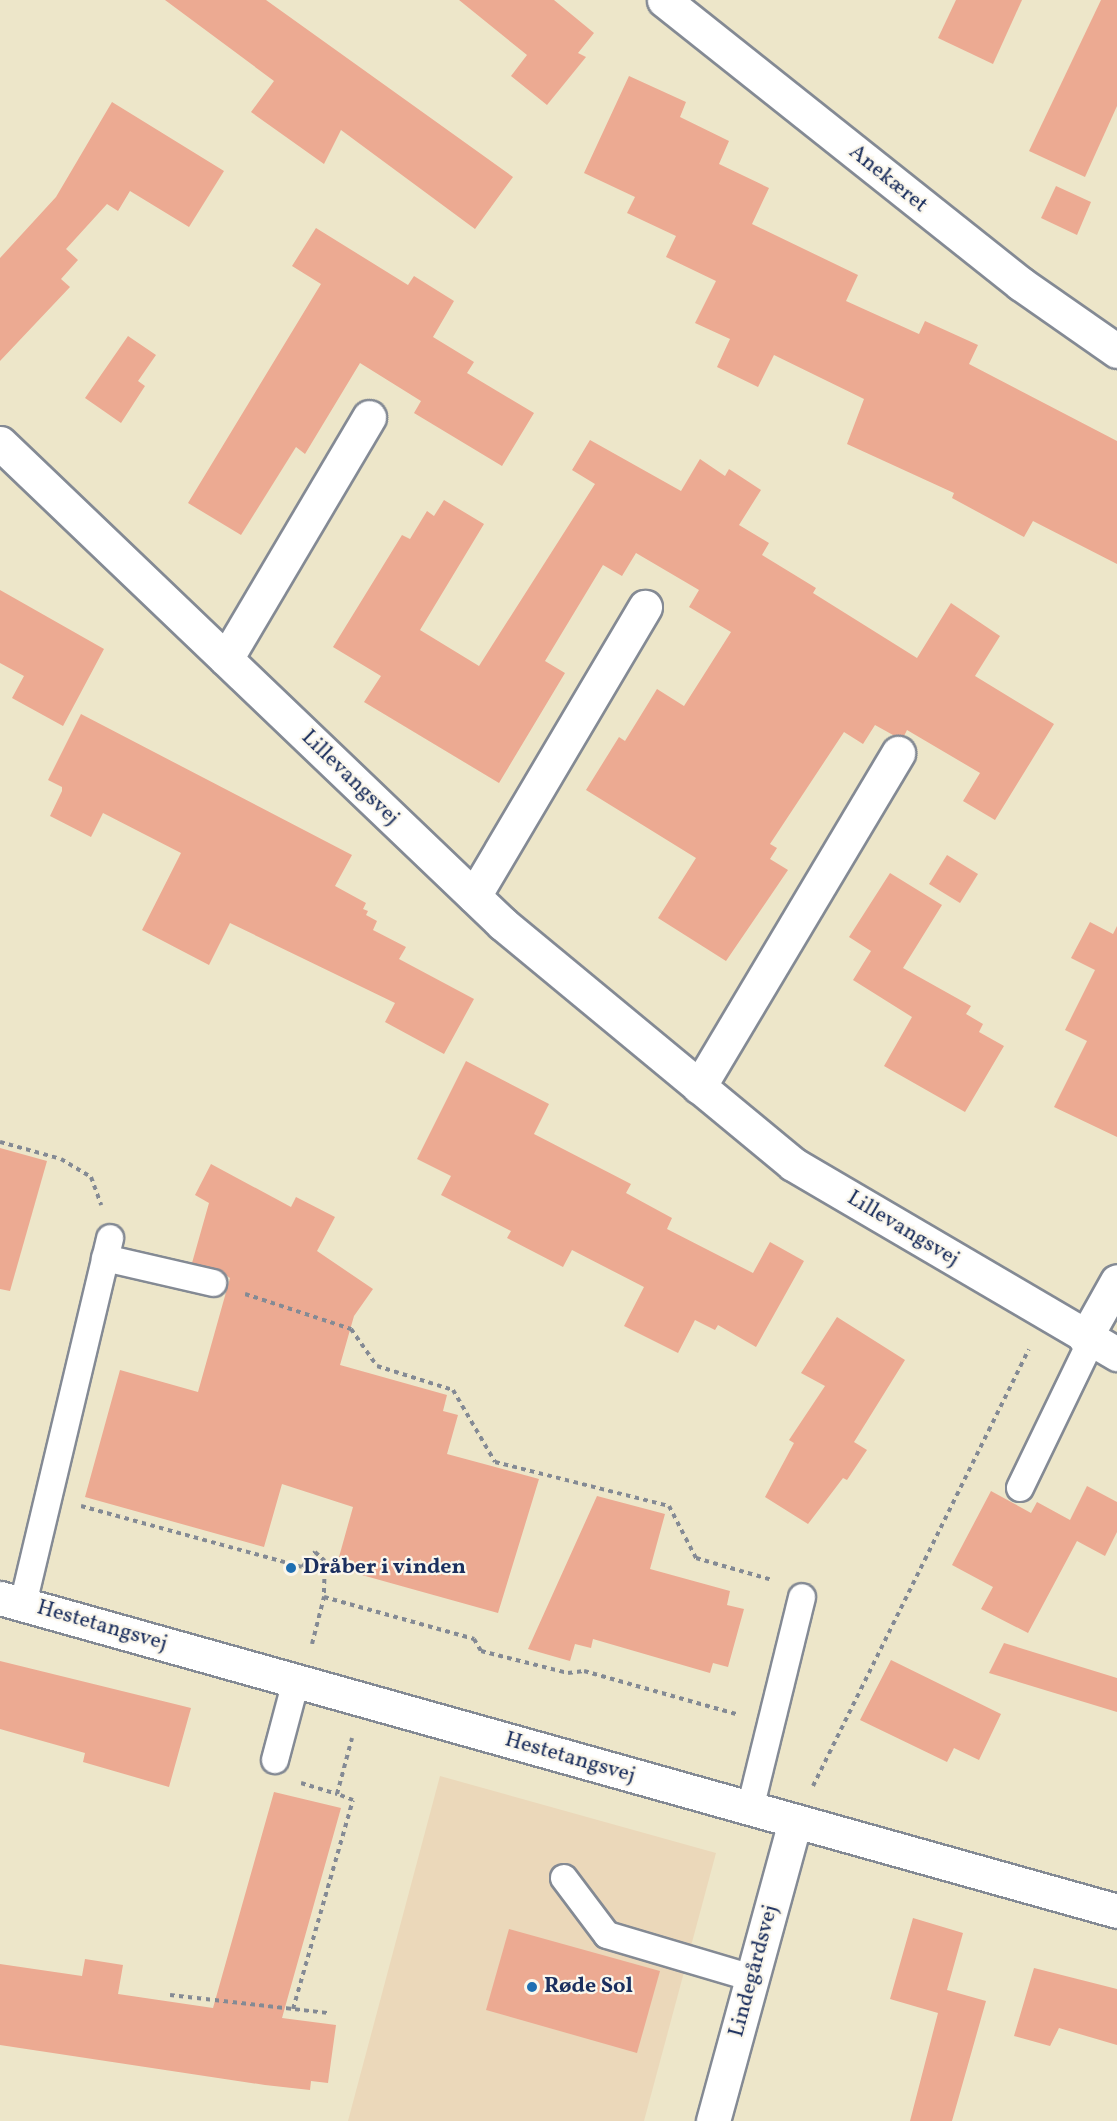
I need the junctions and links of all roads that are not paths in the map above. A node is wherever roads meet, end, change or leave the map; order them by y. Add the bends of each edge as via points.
1 (664, 0) edge
2 (1117, 351) edge
3 (369, 417) dead end
4 (0, 443) edge
5 (645, 607) dead end
6 (226, 659) junction
7 (897, 753) dead end
8 (474, 896) junction
9 (699, 1087) junction
10 (1117, 1281) edge
11 (213, 1283) road end
12 (1098, 1344) edge
13 (1020, 1488) dead end
14 (802, 1597) road end
15 (11, 1601) edge
16 (298, 1682) junction
17 (275, 1760) dead end
18 (750, 1809) junction
19 (795, 1821) junction
20 (564, 1878) dead end
21 (1117, 1911) edge
22 (752, 1978) junction
23 (713, 2121) edge

1 - 2 street, Anekæret via 1021,284
3 - 6 street
4 - 6 street, Lillevangsvej
5 - 8 street
6 - 8 street, Lillevangsvej
7 - 9 street
8 - 9 street, Lillevangsvej
9 - 12 street, Lillevangsvej via 793,1164
10 - 12 street
11 - 15 lane, Hestetangsvej via 108,1248 48,1496
12 - 13 lane
14 - 18 lane
15 - 16 street, Hestetangsvej
16 - 17 lane
16 - 18 street, Hestetangsvej
18 - 19 street, Hestetangsvej
19 - 21 street, Hestetangsvej
19 - 22 street, Lindegårdsvej
20 - 22 lane via 607,1935
22 - 23 street, Lindegårdsvej

